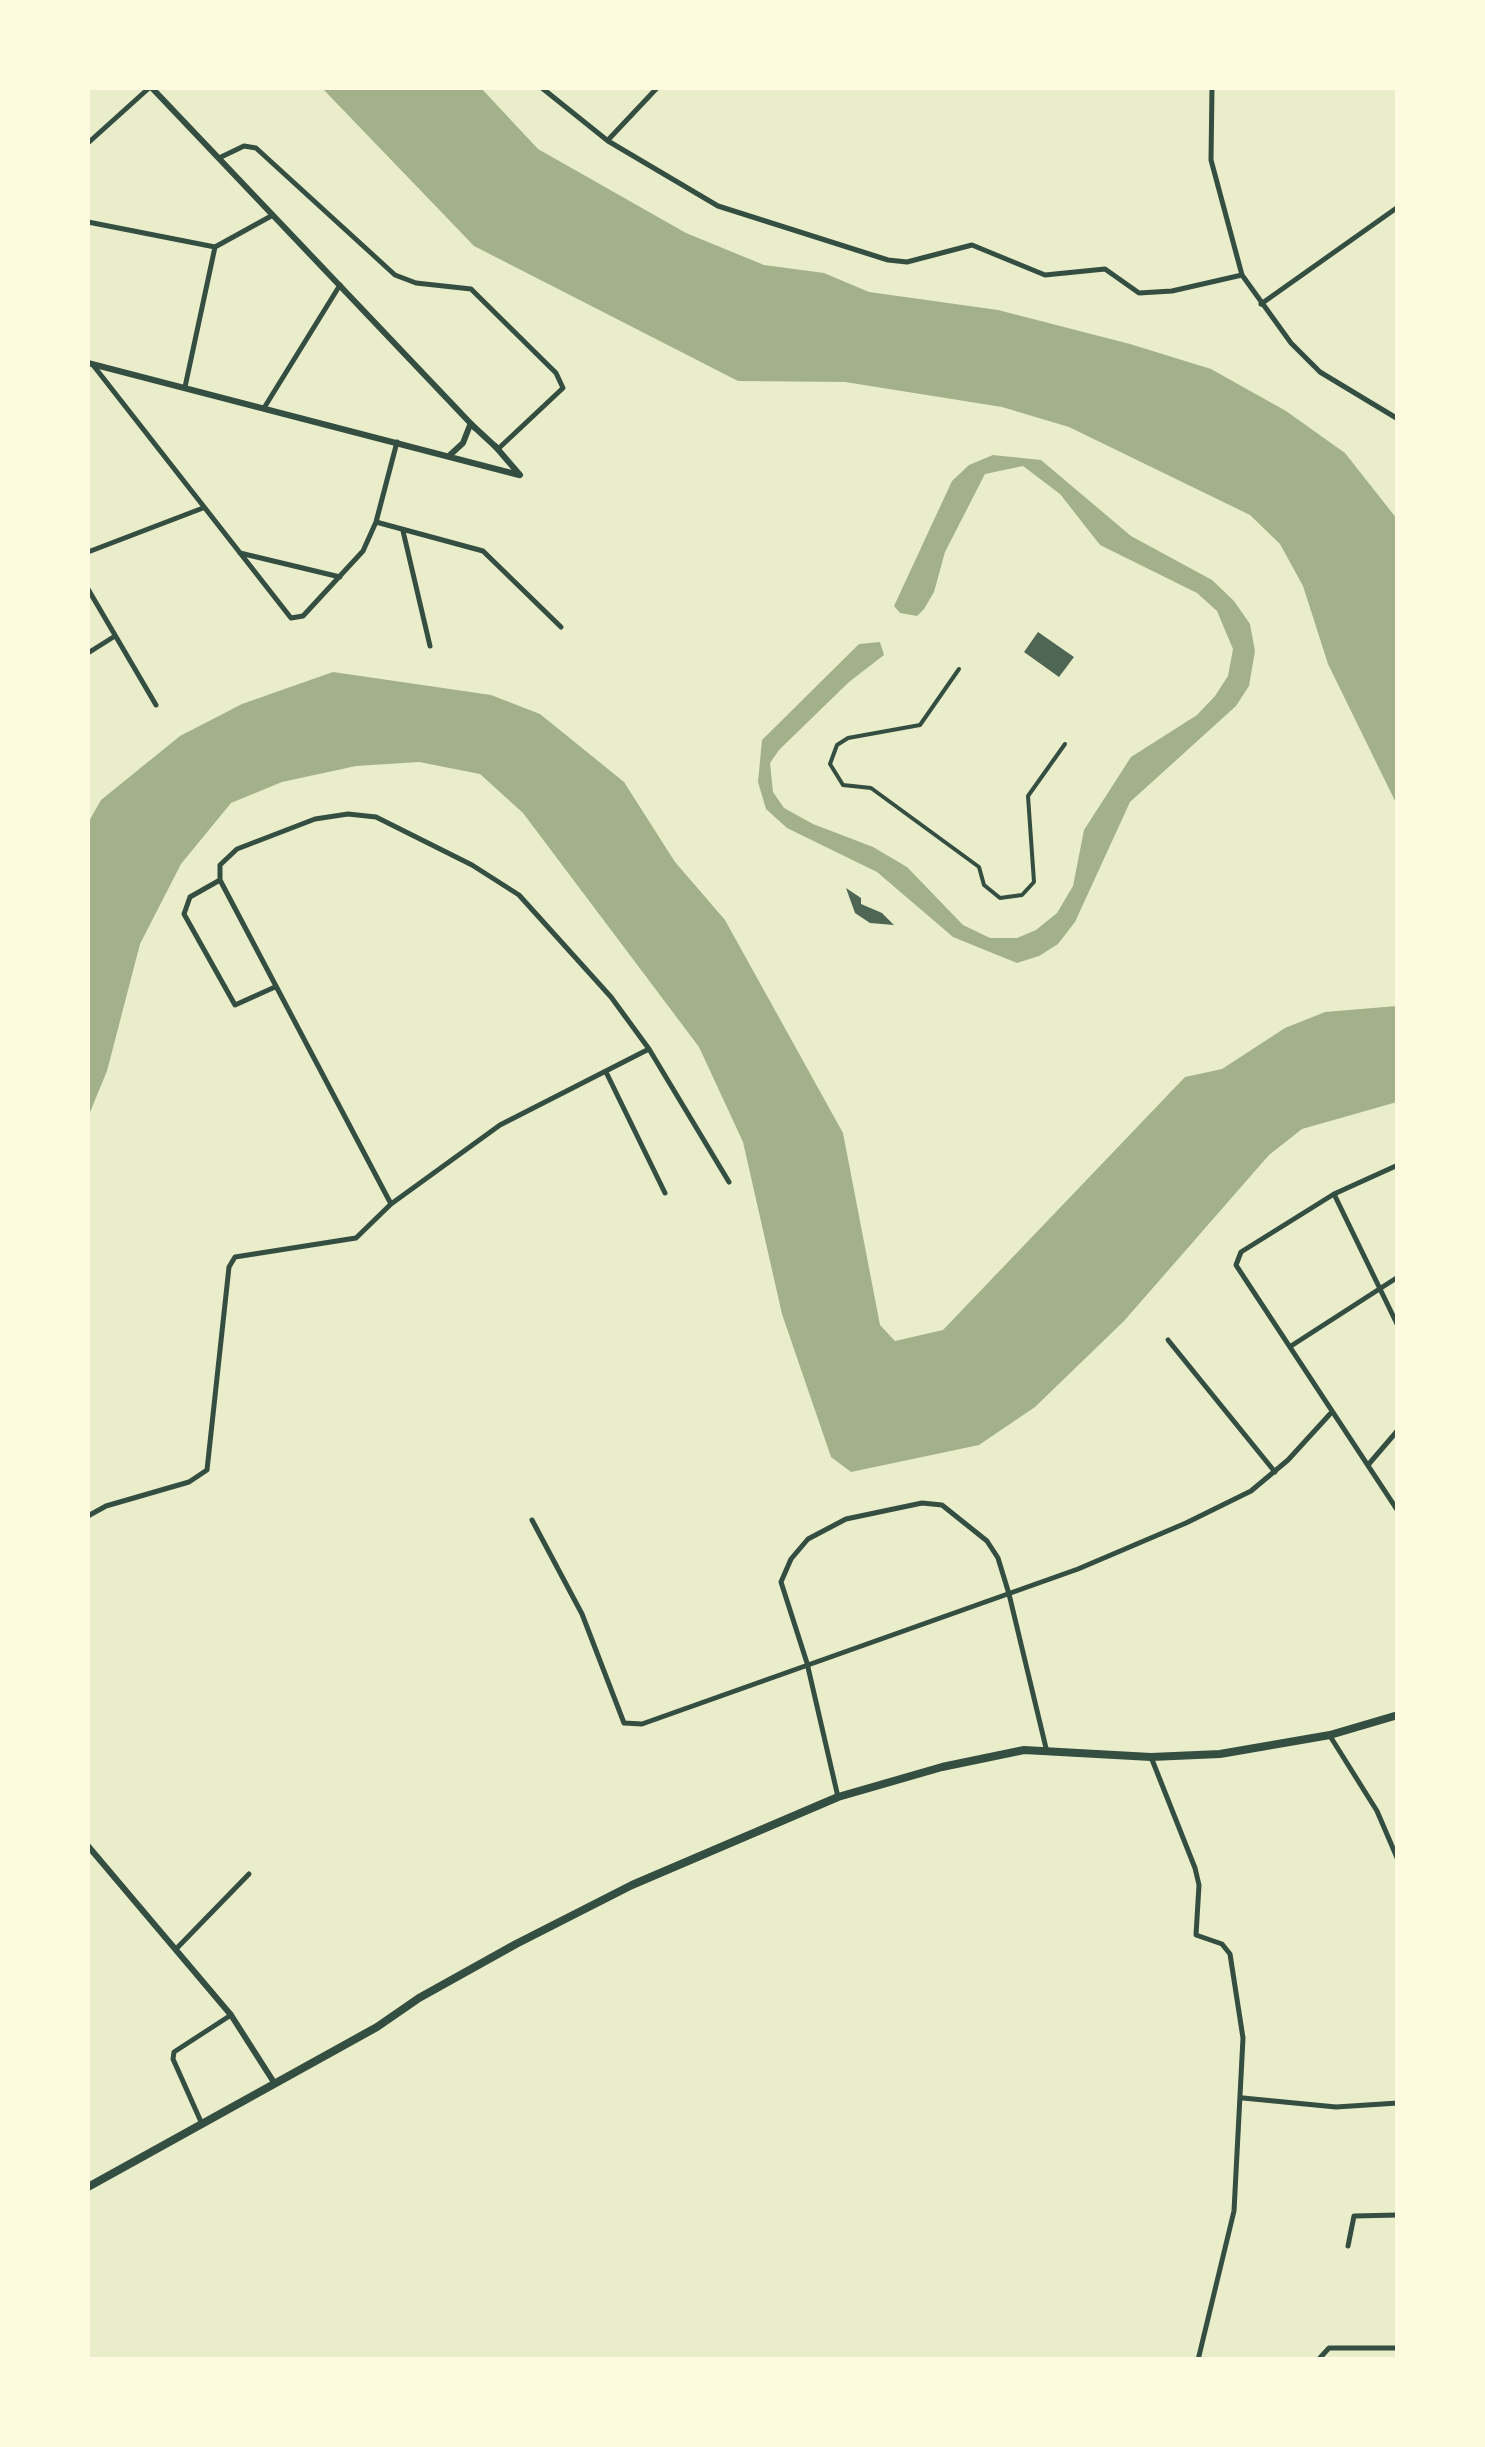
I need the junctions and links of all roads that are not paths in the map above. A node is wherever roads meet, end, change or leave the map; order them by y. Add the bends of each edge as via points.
1 (151, 88) edge
2 (542, 88) edge
3 (657, 88) edge
4 (1212, 88) edge
5 (608, 142) junction
6 (88, 144) edge
7 (219, 158) junction
8 (1398, 207) edge
9 (273, 214) junction
10 (88, 222) edge
11 (215, 247) junction
12 (1242, 275) junction
13 (340, 285) junction
14 (1261, 304) junction
15 (90, 364) edge
16 (185, 387) junction
17 (264, 408) junction
18 (1398, 418) edge
19 (471, 424) junction
20 (397, 442) junction
21 (498, 449) junction
22 (450, 456) junction
23 (203, 508) junction
24 (376, 522) junction
25 (404, 531) junction
26 (88, 552) edge
27 (238, 553) junction
28 (340, 577) junction
29 (88, 589) edge
30 (561, 627) dead end
31 (115, 636) junction
32 (430, 646) dead end
33 (88, 653) edge
34 (960, 669) dead end
35 (156, 705) dead end
36 (1065, 744) dead end
37 (220, 880) junction
38 (275, 988) junction
39 (649, 1049) junction
40 (606, 1072) junction
41 (1398, 1165) edge
42 (729, 1182) dead end
43 (665, 1193) dead end
44 (1334, 1194) junction
45 (391, 1204) junction
46 (1398, 1277) edge
47 (1376, 1288) junction
48 (1398, 1326) edge
49 (1168, 1340) dead end
50 (1290, 1346) junction
51 (1330, 1414) junction
52 (1398, 1430) edge
53 (1368, 1465) junction
54 (1275, 1472) junction
55 (88, 1505) edge
56 (1398, 1511) edge
57 (89, 1515) edge
58 (532, 1520) dead end
59 (1009, 1594) junction
60 (807, 1662) junction
61 (1398, 1715) edge
62 (1330, 1736) junction
63 (1046, 1748) junction
64 (1151, 1757) junction
65 (838, 1797) junction
66 (88, 1846) edge
67 (1398, 1860) edge
68 (249, 1874) dead end
69 (176, 1948) junction
70 (232, 2015) junction
71 (275, 2084) junction
72 (1243, 2098) junction
73 (1398, 2103) edge
74 (202, 2124) junction
75 (88, 2187) edge
76 (1398, 2215) edge
77 (1348, 2246) dead end
78 (1398, 2348) edge
79 (1198, 2360) edge
80 (1318, 2360) edge

1 - 6 street
1 - 7 street
2 - 5 street
3 - 5 street
4 - 12 street via 1211,160
5 - 12 street via 737,214 888,260 907,262 972,245 1046,275 1105,269 1139,293
7 - 9 street
7 - 21 street via 244,146 260,151 395,275 478,294 556,373 562,388
8 - 14 street
9 - 11 street
9 - 13 street
10 - 11 street
11 - 16 street
12 - 14 street
13 - 17 street
13 - 19 street
14 - 18 street via 1320,372
15 - 16 street
15 - 23 street
16 - 17 street
17 - 20 street
19 - 21 street
19 - 22 street
20 - 22 street
20 - 24 street
21 - 22 street via 520,475
23 - 26 street
23 - 27 street
24 - 25 street
24 - 28 street via 363,551
25 - 30 street via 492,555
25 - 32 street
27 - 28 street
27 - 28 street via 291,618 303,616
29 - 31 street
31 - 33 street
31 - 35 street
34 - 36 street via 920,725 848,738 830,764 843,785 871,788 979,867 984,885 1000,898 1022,895 1034,882 1028,796
37 - 38 street
37 - 38 street via 190,897 184,914 235,1005
37 - 39 street via 225,858 270,834 315,819 376,817 518,895 582,960
38 - 45 street
39 - 40 street
39 - 42 street
40 - 43 street
40 - 45 street via 500,1125
41 - 44 street
44 - 47 street
44 - 50 street via 1236,1259 1238,1273
45 - 57 street via 342,1244 232,1260 207,1470 190,1482
46 - 47 street
47 - 48 street
47 - 50 street
49 - 54 street
50 - 51 street
51 - 53 street
51 - 54 street
52 - 53 street
53 - 56 street
54 - 59 street via 1186,1523
55 - 57 street
58 - 60 street via 582,1614 624,1723 642,1724
59 - 60 street
59 - 60 street via 994,1549 947,1508 922,1503 846,1519 808,1539 781,1582
59 - 63 street
60 - 65 street
61 - 62 highway
62 - 64 highway via 1220,1754
62 - 67 street via 1378,1811
63 - 64 highway
63 - 65 highway via 968,1760
64 - 72 street via 1196,1868 1196,1936 1222,1944 1230,1954 1244,2038
65 - 71 highway via 632,1885 419,1998
66 - 69 street
68 - 69 street
69 - 70 street
70 - 71 street
70 - 74 street via 174,2052
71 - 74 highway
72 - 73 street via 1336,2107
72 - 79 street via 1234,2211
74 - 75 highway
76 - 77 street via 1354,2216
78 - 80 street via 1329,2348

